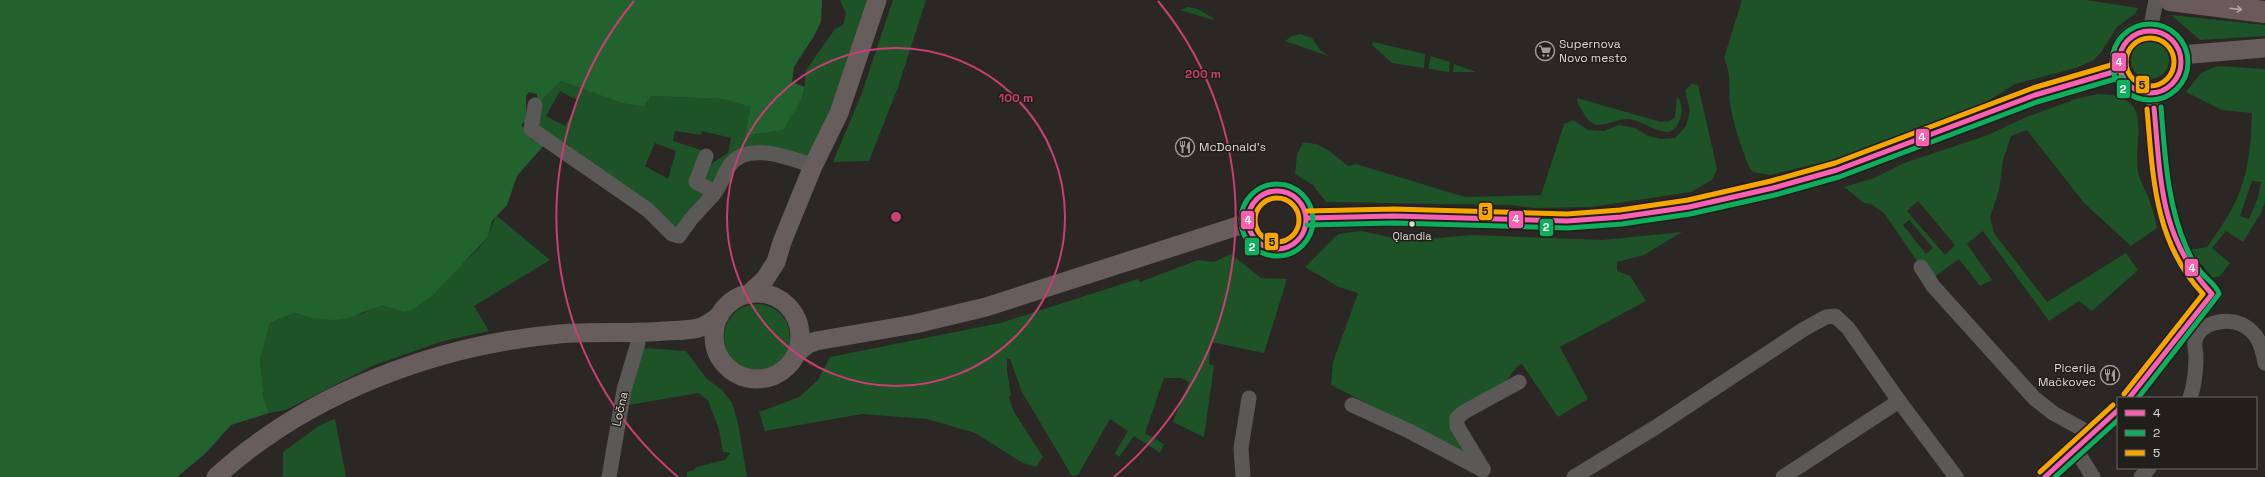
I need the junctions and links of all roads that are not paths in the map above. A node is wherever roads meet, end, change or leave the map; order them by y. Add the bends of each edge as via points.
1 (877, 0) edge
2 (2156, 0) edge
3 (2170, 0) edge
4 (2265, 12) edge
5 (2150, 31) junction
6 (2265, 48) edge
7 (2180, 55) junction
8 (2120, 70) junction
9 (2153, 92) junction
10 (535, 104) dead end
11 (706, 156) dead end
12 (813, 166) junction
13 (713, 195) junction
14 (1307, 218) junction
15 (1247, 223) junction
16 (776, 262) junction
17 (1921, 267) dead end
18 (749, 294) junction
19 (790, 308) junction
20 (719, 316) junction
21 (873, 332) junction
22 (641, 338) junction
23 (797, 352) junction
24 (719, 356) junction
25 (2265, 364) edge
26 (1519, 382) dead end
27 (2130, 397) edge
28 (2190, 397) edge
29 (1249, 398) dead end
30 (1899, 402) junction
31 (1352, 405) dead end
32 (2117, 411) edge
33 (2094, 435) junction
34 (2076, 450) junction
35 (2149, 469) edge
36 (1485, 474) edge
37 (216, 477) edge
38 (609, 477) edge
39 (1243, 477) edge
40 (1574, 477) edge
41 (1783, 477) edge
42 (1956, 477) edge
43 (2044, 477) edge
44 (2093, 477) edge
45 (2142, 477) edge

1 - 12 main road via 839,113
2 - 5 street
3 -> 4 highway
5 - 7 main road via 2167,36 2177,47
5 - 8 main road via 2133,35 2126,41 2118,60
6 - 7 main road
7 - 9 main road via 2179,72 2175,80 2165,88
8 - 9 main road via 2122,77 2135,90
8 - 14 main road via 2035,95 1837,170 1689,207 1622,217 1567,221 1387,216
9 - 27 street via 2169,224 2185,264 2212,294
10 - 13 street via 531,129 648,210 672,234 679,236
11 - 13 street via 696,182 711,190
12 - 13 street via 765,153 740,156 730,165
12 - 16 main road
14 - 15 main road via 1306,228 1301,237 1294,244 1280,249 1265,247 1256,241
14 - 15 main road via 1305,209 1294,195 1277,190 1267,192 1252,204
15 - 21 main road via 986,307
16 - 18 main road via 765,279
16 - 19 main road via 776,278
17 - 33 street via 1933,286 2034,398 2053,414
18 - 19 main road via 768,295
18 - 20 main road via 737,298 726,306
19 - 21 main road via 815,329
19 - 23 main road via 800,326
20 - 22 main road via 697,328
20 - 24 main road via 714,330
21 - 23 main road via 816,341
22 - 24 main road via 690,337 704,342
22 - 37 main road via 560,334 470,349 423,362 365,382 308,412 261,441
22 - 38 street, Ločna via 620,411
23 - 24 main road via 790,364 780,373 767,378 752,379 739,375
25 - 28 street via 2260,342 2252,330 2239,323 2224,320 2209,324 2198,334 2195,342 2195,385
26 - 36 street via 1457,418 1457,426
29 - 39 street via 1241,448
30 - 40 street via 1842,321 1835,316 1826,317
30 - 41 street
30 - 42 street
31 - 36 street via 1409,431
32 - 33 street
33 - 34 street
34 - 43 street
34 - 44 street
35 - 45 street

